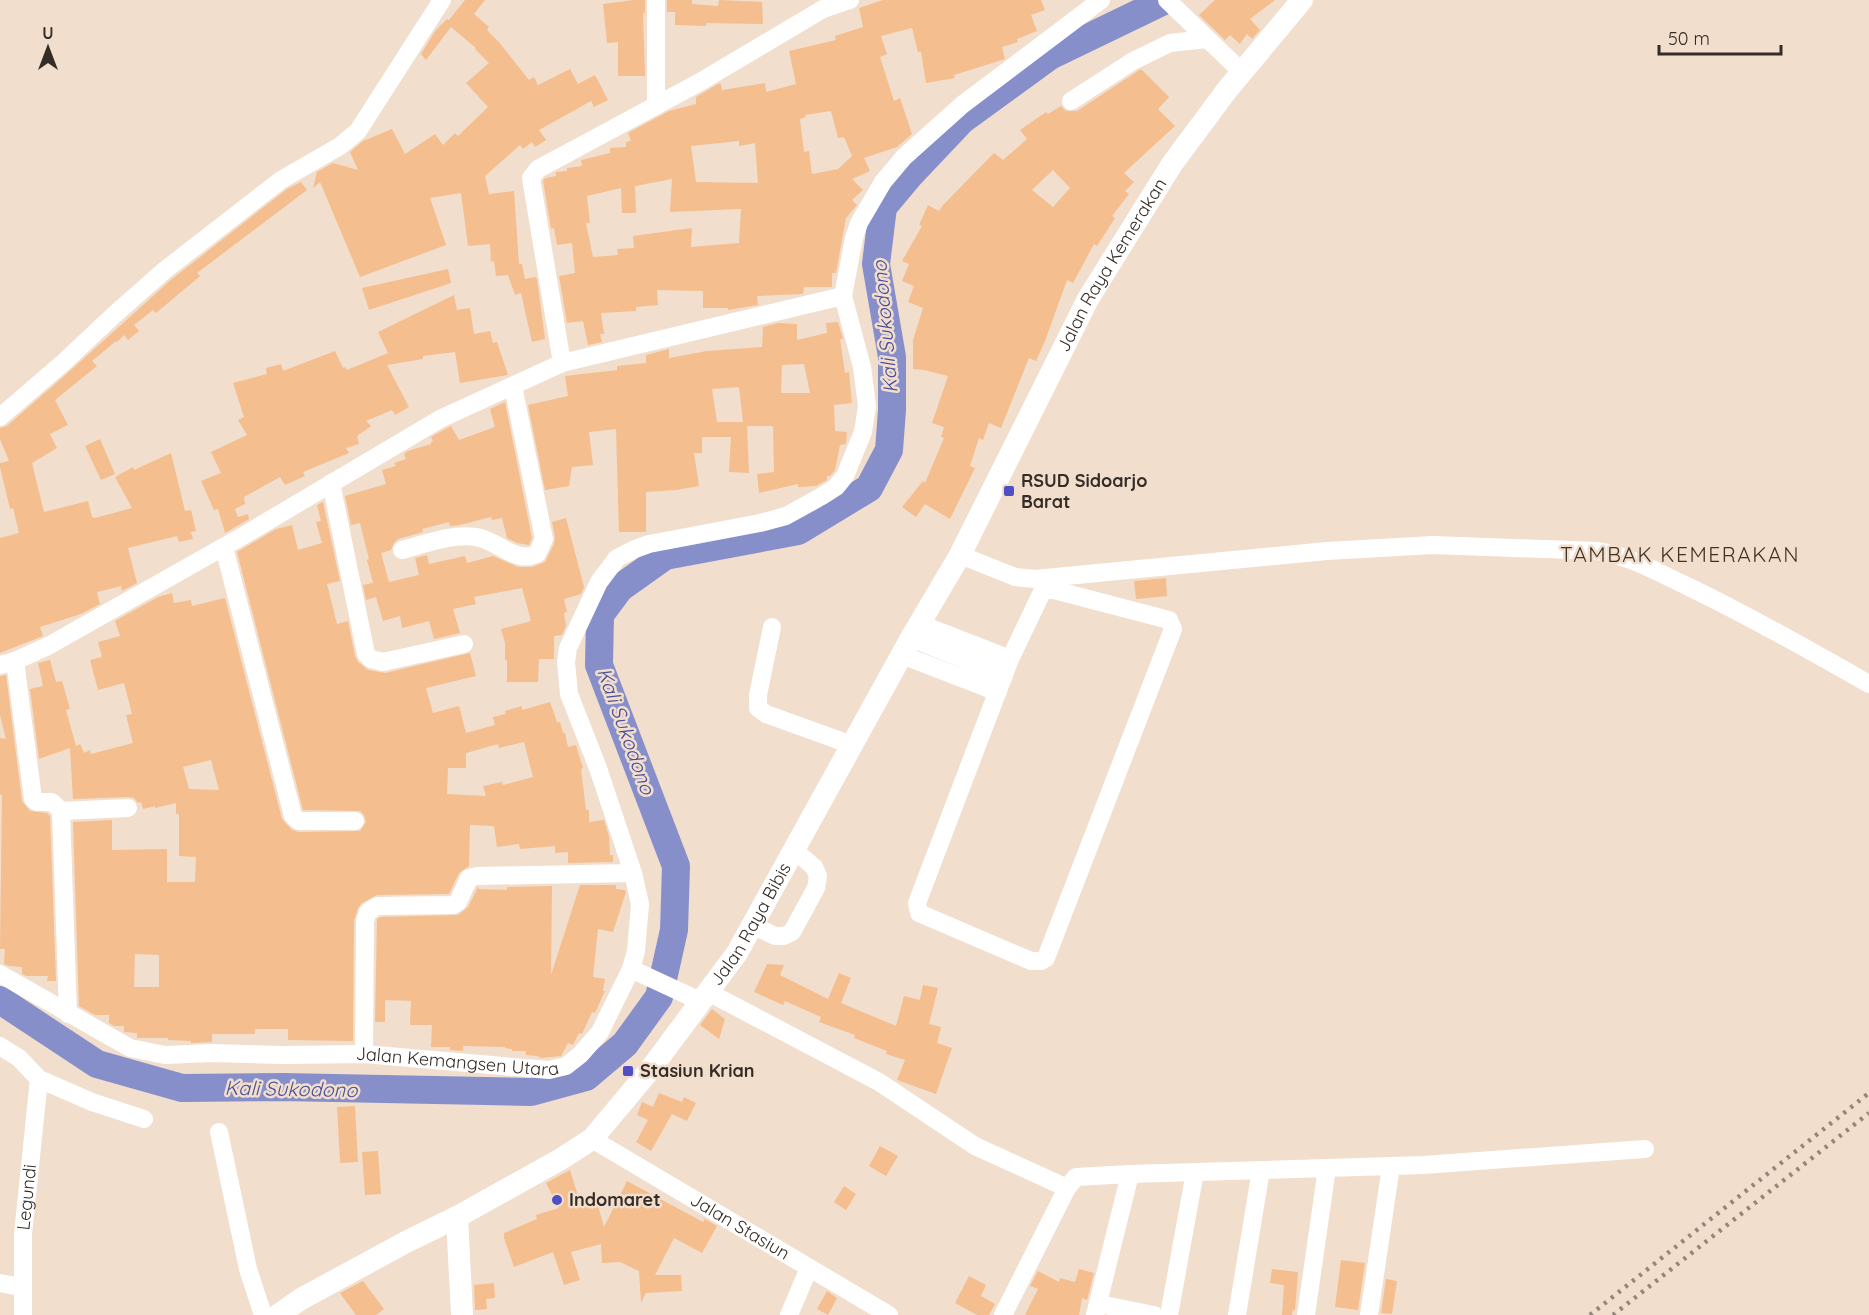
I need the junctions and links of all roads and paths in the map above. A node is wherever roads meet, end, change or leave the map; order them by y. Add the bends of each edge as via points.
1 (442, 0) edge
2 (656, 0) edge
3 (850, 0) edge
4 (1101, 0) edge
5 (1167, 0) edge
6 (1302, 0) edge
7 (1207, 39) junction
8 (1242, 72) junction
9 (1071, 101) dead end
10 (656, 106) junction
11 (843, 297) junction
12 (562, 363) junction
13 (513, 386) junction
14 (0, 417) edge
15 (331, 483) junction
16 (224, 546) junction
17 (402, 550) dead end
18 (960, 555) junction
19 (772, 627) dead end
20 (911, 639) junction
21 (464, 644) dead end
22 (1010, 658) junction
23 (8, 663) edge
24 (1001, 684) junction
25 (1869, 684) edge
26 (852, 745) junction
27 (128, 808) dead end
28 (61, 811) junction
29 (355, 821) dead end
30 (794, 850) junction
31 (633, 873) junction
32 (752, 925) junction
33 (635, 971) junction
34 (0, 974) edge
35 (704, 996) junction
36 (68, 1014) junction
37 (0, 1046) edge
38 (364, 1054) junction
39 (39, 1079) junction
40 (144, 1119) dead end
41 (219, 1132) dead end
42 (592, 1139) junction
43 (1645, 1149) dead end
44 (1391, 1166) junction
45 (1327, 1168) junction
46 (1261, 1170) junction
47 (1195, 1172) junction
48 (1130, 1174) junction
49 (1067, 1188) junction
50 (456, 1217) junction
51 (809, 1268) junction
52 (0, 1283) edge
53 (21, 1287) junction
54 (1097, 1310) edge
55 (286, 1313) edge
56 (22, 1315) edge
57 (263, 1315) edge
58 (462, 1315) edge
59 (789, 1315) edge
60 (889, 1315) edge
61 (1003, 1315) edge
62 (1154, 1315) edge
63 (1169, 1315) edge
64 (1237, 1315) edge
65 (1306, 1315) edge
66 (1369, 1315) edge

1 - 14 street via 358,131 281,180 165,270
2 - 10 street
3 - 10 street via 823,9
4 - 11 street via 962,105 904,157 883,182 859,223
5 - 7 street
6 - 8 main road, Jalan Raya Kemerakan
7 - 8 street
7 - 9 street via 1170,43 1133,61
8 - 18 main road, Jalan Raya Kemerakan via 1172,164 1088,299
10 - 12 street via 538,170 531,178
11 - 12 street
11 - 31 street, Jalan Kemangsen Utara via 867,406 863,432 845,476 836,487 786,516 649,544 617,558 599,582 568,648 569,694
12 - 13 street
13 - 15 street via 440,419
13 - 17 street via 544,539 537,554 519,556 477,537 451,538
15 - 16 street
15 - 21 street via 366,654 383,662
16 - 23 street via 48,646
16 - 29 street via 293,816 300,821
18 - 20 main road, Jalan Raya Bibis
18 - 25 street via 1015,577 1035,579 1327,551 1433,545 1598,550 1634,560 1724,604
19 - 26 street via 758,708
20 - 22 street
20 - 24 street
20 - 26 main road, Jalan Raya Bibis
22 - 24 street
22 - 24 street via 1043,590 1169,620 1173,628 1046,958 1041,961 1031,961 919,913 917,903
23 - 28 street via 33,799 52,802
26 - 30 main road, Jalan Raya Bibis
27 - 28 street
28 - 36 street
30 - 32 main road, Jalan Raya Bibis
30 - 32 street via 814,867 818,876 816,888 792,932 775,936
31 - 33 street, Jalan Kemangsen Utara via 640,904
31 - 38 street via 477,876 469,878 453,905 377,906 368,912
32 - 35 main road, Jalan Raya Bibis via 737,953
33 - 35 street
33 - 38 street, Jalan Kemangsen Utara via 600,1032 566,1066 549,1070
34 - 36 street, Jalan Kemangsen Utara
35 - 42 main road, Jalan Raya Bibis
35 - 49 street via 879,1083 975,1146
36 - 38 street, Jalan Kemangsen Utara via 130,1048 165,1055
37 - 39 street via 19,1058
39 - 40 street
39 - 53 street, Legundi
41 - 57 street via 248,1269
42 - 50 main road, Jalan Raya Bibis
42 - 51 street, Jalan Stasiun
43 - 44 street
44 - 45 street
44 - 66 street
45 - 46 street
45 - 65 street
46 - 47 street
46 - 64 street
47 - 48 street
47 - 63 street
48 - 49 street via 1076,1177
48 - 54 street
49 - 61 street
50 - 55 main road, Jalan Raya Bibis
50 - 58 main road
51 - 59 street
51 - 60 street, Jalan Stasiun
52 - 53 street
53 - 56 street, Legundi
54 - 62 street

